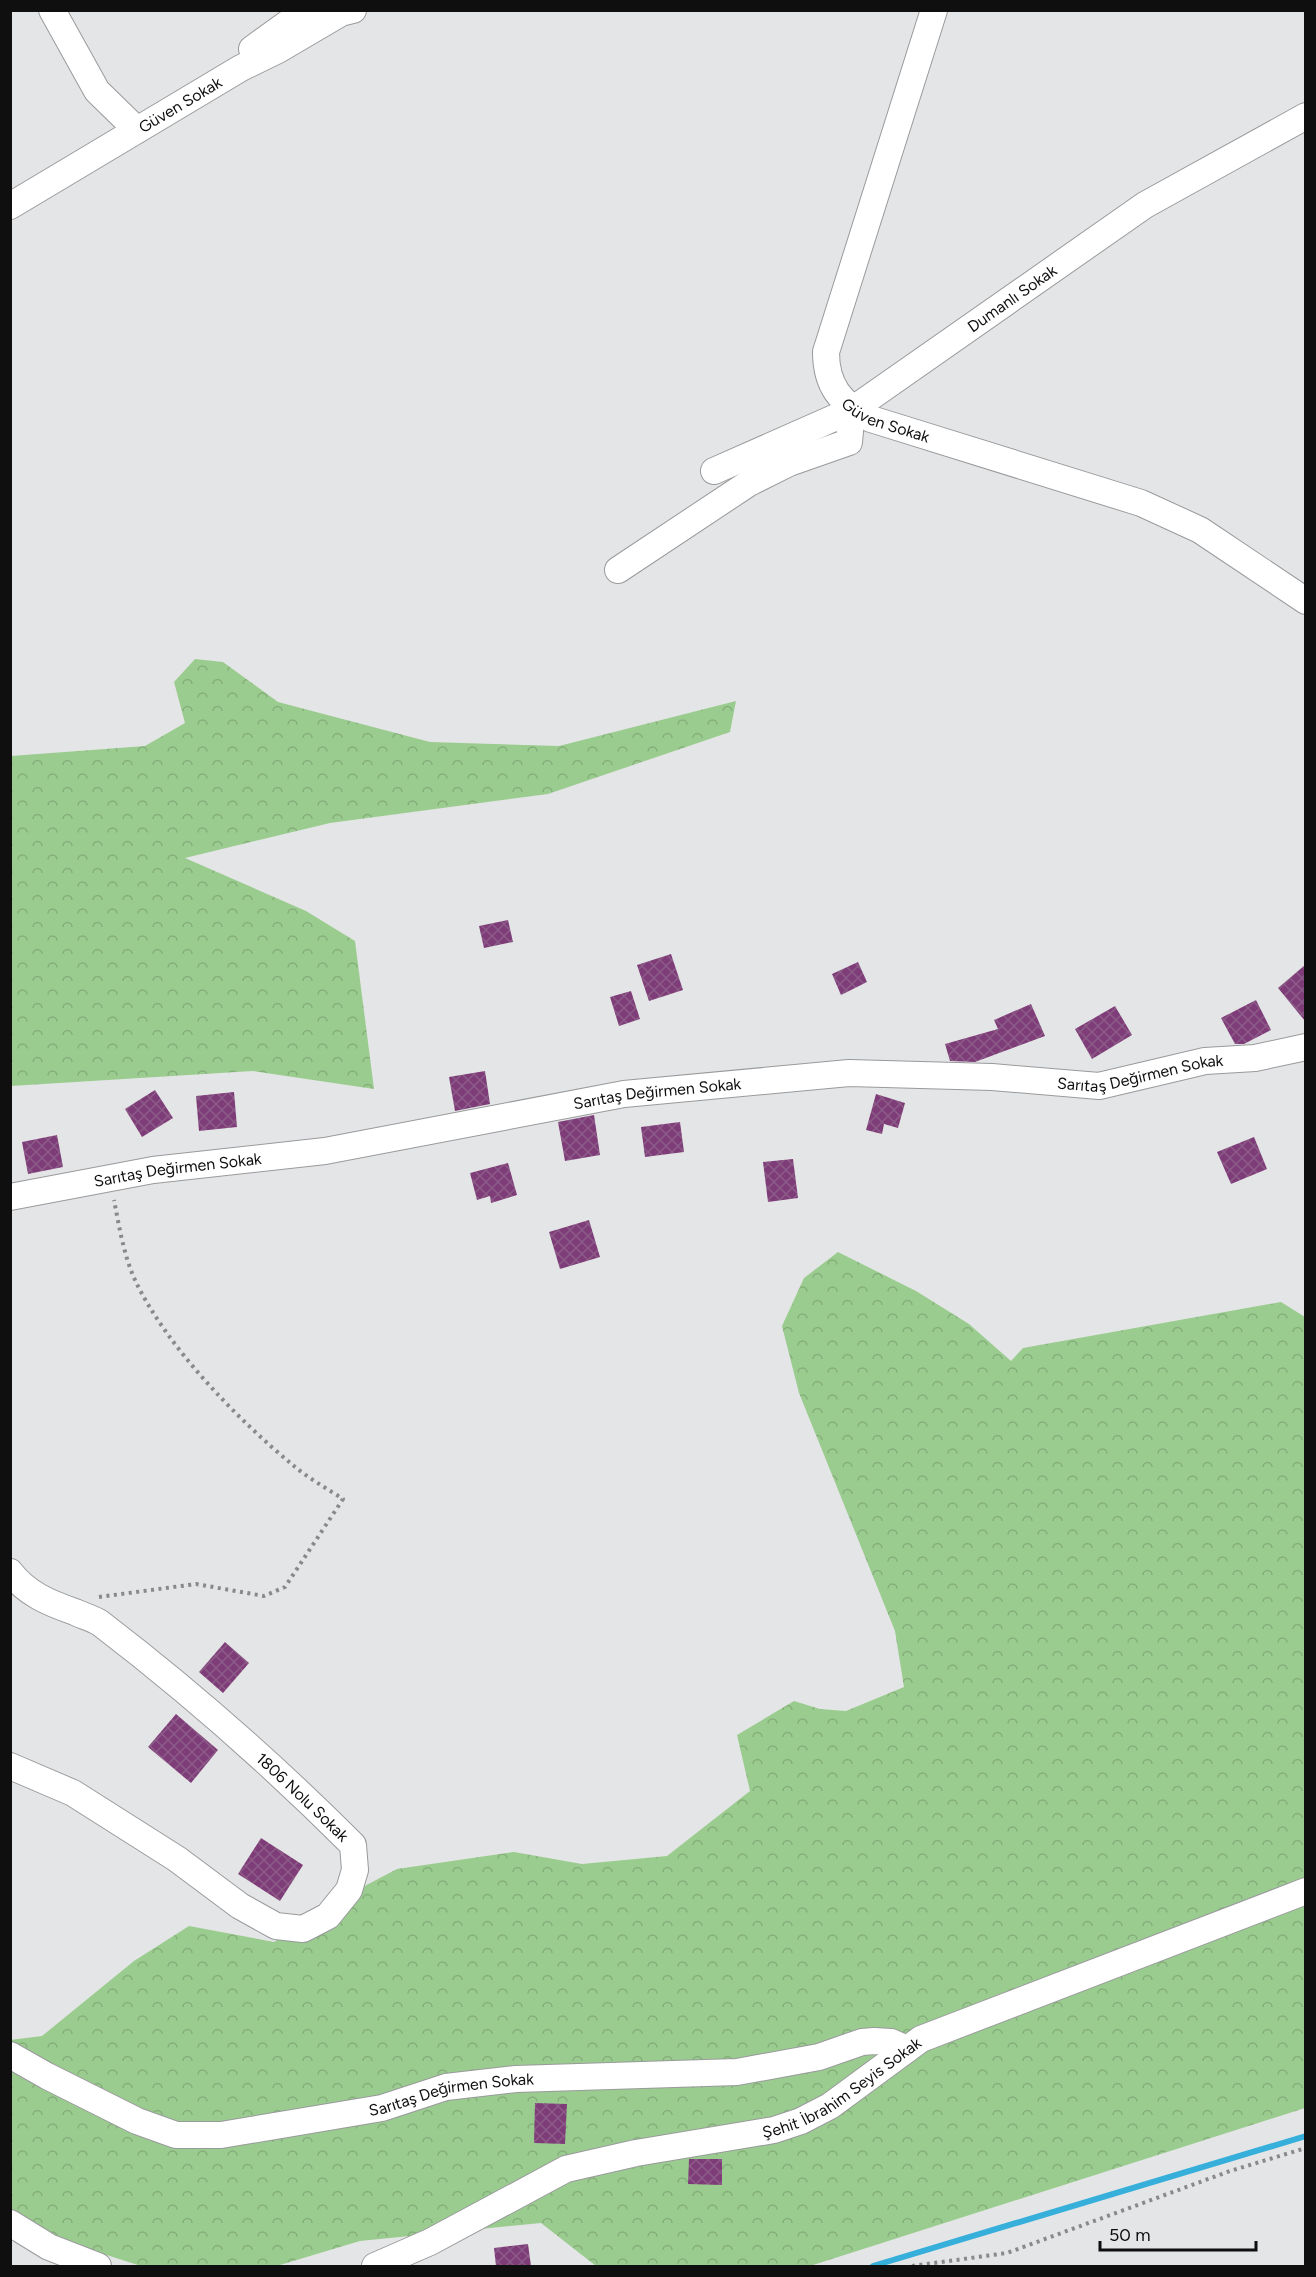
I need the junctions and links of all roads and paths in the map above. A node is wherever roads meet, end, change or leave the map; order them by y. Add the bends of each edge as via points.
1 (52, 10) edge
2 (306, 10) edge
3 (353, 10) edge
4 (934, 10) edge
5 (240, 68) junction
6 (1305, 116) edge
7 (137, 130) junction
8 (10, 206) edge
9 (852, 410) junction
10 (714, 471) dead end
11 (618, 570) dead end
12 (1305, 601) edge
13 (1305, 1047) edge
14 (110, 1179) junction
15 (10, 1197) edge
16 (10, 1572) edge
17 (91, 1599) dead end
18 (10, 1766) edge
19 (1305, 1891) edge
20 (907, 2049) junction
21 (10, 2055) edge
22 (1305, 2148) edge
23 (10, 2223) edge
24 (98, 2266) edge
25 (375, 2266) edge
26 (912, 2266) edge

1 - 7 street via 98,91
2 - 5 street via 253,47
3 - 5 street, Güven Sokak
4 - 9 street, Güven Sokak via 826,352 826,372
5 - 7 street, Güven Sokak
6 - 9 street, Dumanlı Sokak via 1145,205
7 - 8 street, Güven Sokak
9 - 10 street, Dumanlı Sokak
9 - 11 street via 849,442 789,463 748,483
9 - 12 street, Güven Sokak via 1141,502 1200,530
13 - 14 street, Sarıtaş Değirmen Sokak via 1255,1059 1204,1061 1099,1086 992,1077 849,1073 624,1094 325,1150 153,1170
14 - 15 street, Sarıtaş Değirmen Sokak
14 - 17 path via 134,1278 160,1322 245,1421 295,1467 343,1499 285,1587 264,1596 196,1584
16 - 18 street, 1806 Nolu Sokak via 19,1584 44,1601 95,1620 136,1651 306,1797 353,1845 355,1870 349,1890 328,1917 303,1929 276,1926 73,1793
19 - 20 street, Şehit İbrahim Seyis Sokak via 921,2039
20 - 21 street, Sarıtaş Değirmen Sokak via 891,2042 868,2041 819,2057 737,2072 516,2079 446,2087 382,2108 221,2135 176,2135 137,2121
20 - 25 street, Şehit İbrahim Seyis Sokak via 830,2106 801,2121 774,2130 566,2169 430,2242
22 - 26 path via 1230,2171 1007,2253
23 - 24 street via 49,2247

